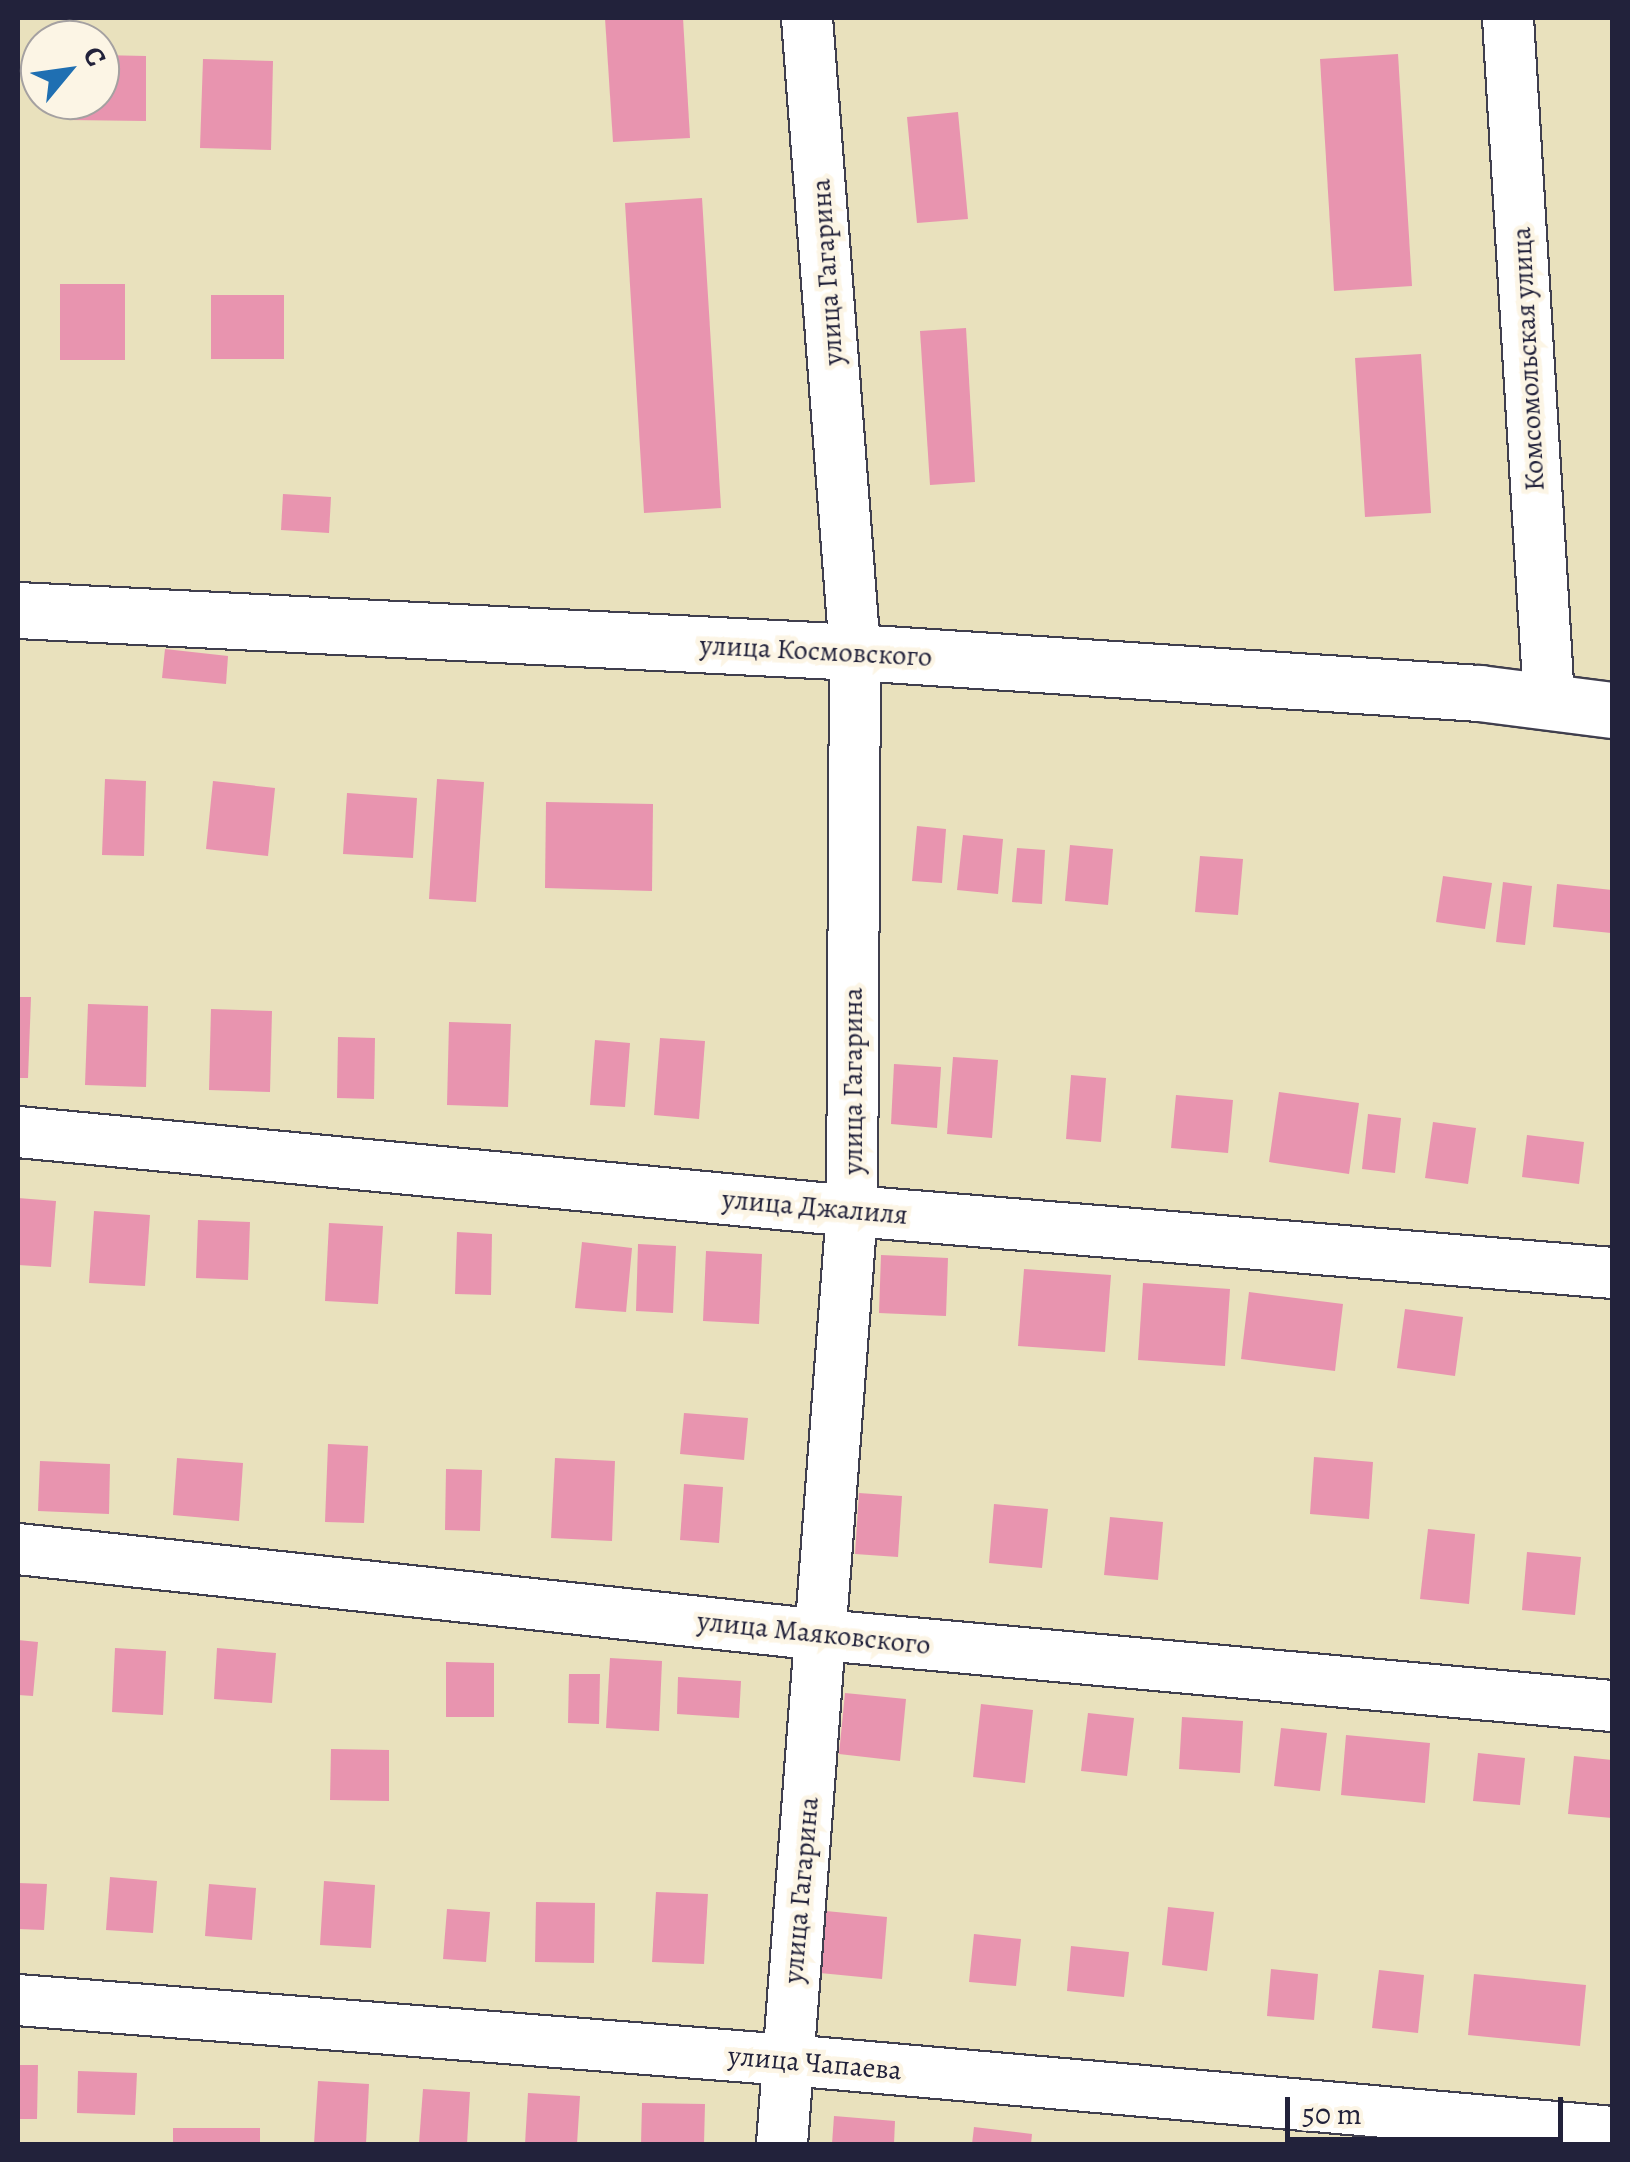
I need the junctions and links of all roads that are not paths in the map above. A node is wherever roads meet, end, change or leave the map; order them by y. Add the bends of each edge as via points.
1 (807, 18) edge
2 (1508, 18) edge
3 (18, 610) edge
4 (856, 652) junction
5 (1549, 701) junction
6 (1612, 710) edge
7 (18, 1132) edge
8 (852, 1212) junction
9 (1612, 1273) edge
10 (18, 1549) edge
11 (822, 1635) junction
12 (1612, 1706) edge
13 (18, 2000) edge
14 (788, 2060) junction
15 (1612, 2132) edge
16 (782, 2144) edge

1 - 4 street, улица Гагарина
2 - 5 street, Комсомольская улица
3 - 4 main road, улица Космовского
4 - 5 main road, улица Космовского
4 - 8 street, улица Гагарина
5 - 6 main road, улица Космовского
7 - 8 street, улица Джалиля
8 - 9 street, улица Джалиля
8 - 11 street, улица Гагарина
10 - 11 street, улица Маяковского
11 - 12 street, улица Маяковского
11 - 14 street, улица Гагарина
13 - 14 street, улица Чапаева
14 - 15 street, улица Чапаева
14 - 16 street, улица Гагарина

